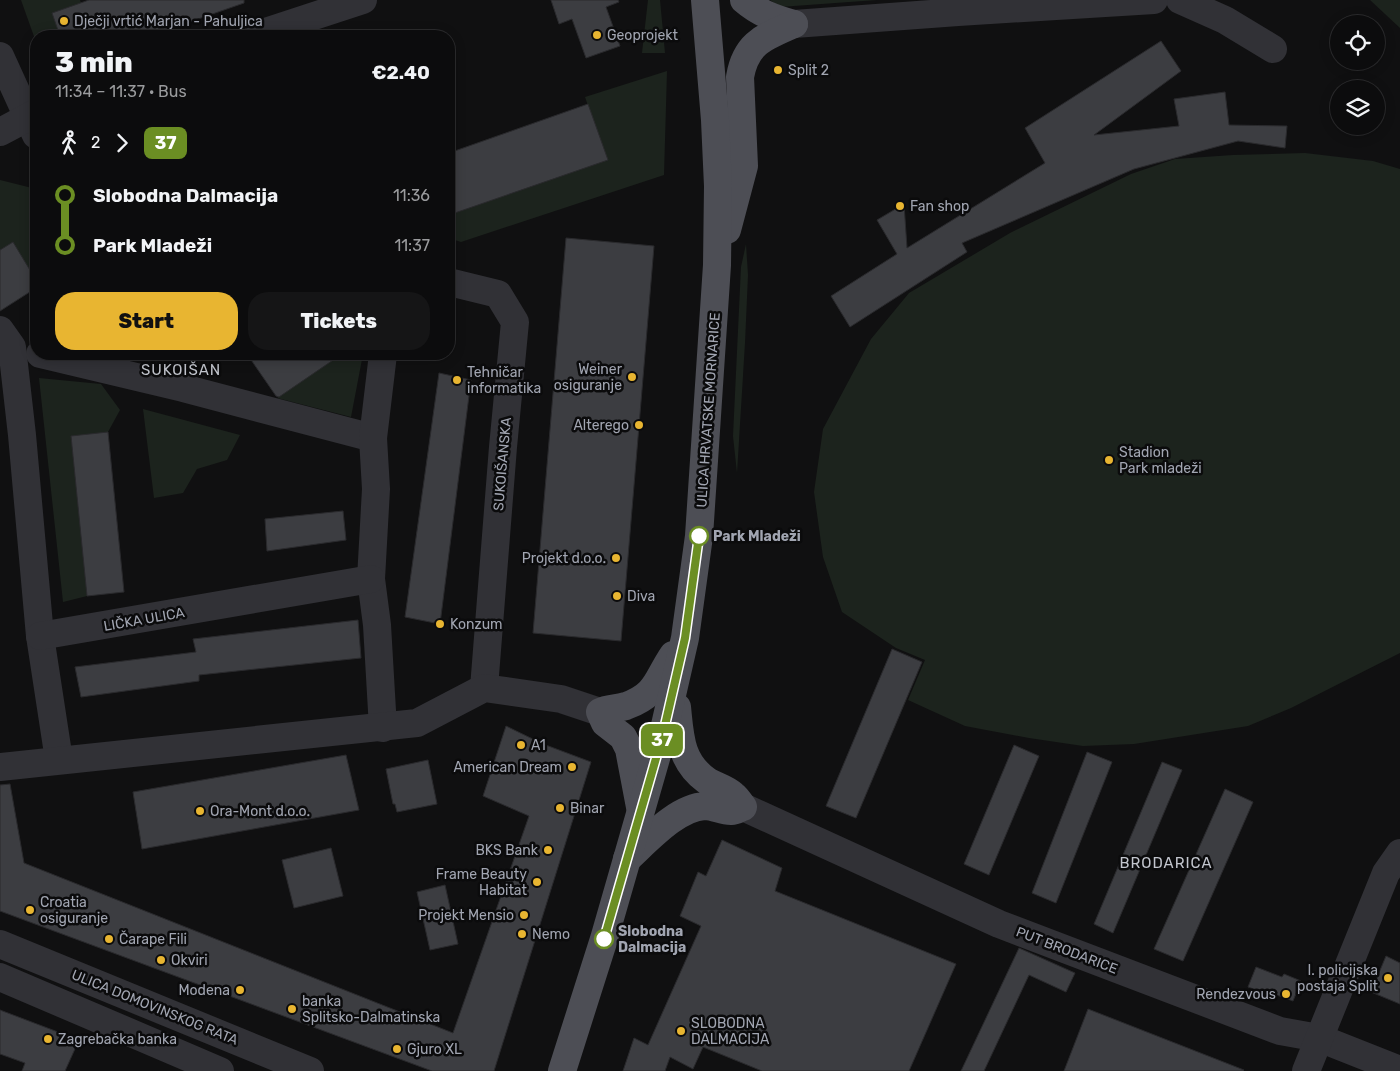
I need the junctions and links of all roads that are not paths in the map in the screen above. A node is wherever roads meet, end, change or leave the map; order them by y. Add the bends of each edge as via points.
1 (705, 0) edge
2 (744, 0) edge
3 (1154, 0) edge
4 (1180, 0) edge
5 (355, 1) edge
6 (794, 24) junction
7 (270, 30) edge
8 (1273, 49) dead end
9 (0, 56) edge
10 (30, 116) edge
11 (30, 123) edge
12 (0, 132) edge
13 (717, 266) junction
14 (455, 283) edge
15 (16, 343) edge
16 (65, 360) edge
17 (382, 360) edge
18 (373, 438) junction
19 (371, 579) junction
20 (40, 636) junction
21 (685, 638) junction
22 (675, 684) junction
23 (484, 688) junction
24 (600, 712) junction
25 (383, 728) junction
26 (59, 760) junction
27 (0, 767) edge
28 (743, 807) junction
29 (641, 812) junction
30 (1400, 853) edge
31 (627, 859) junction
32 (0, 944) edge
33 (0, 977) edge
34 (1319, 1038) junction
35 (1400, 1070) edge
36 (220, 1071) edge
37 (310, 1071) edge
38 (562, 1071) edge
39 (1306, 1071) edge

1 - 13 main road, ULICA HRVATSKE MORNARICE via 718,186
2 - 6 main road via 769,17
3 - 6 street
4 - 8 street via 1225,20
5 - 7 street
6 - 13 main road via 768,35 747,53 742,62 744,166
9 - 10 street
11 - 12 street
13 - 21 main road, ULICA HRVATSKE MORNARICE via 703,492
14 - 23 street, SUKOIŠANSKA via 498,294 515,322
15 - 20 street
16 - 18 street
17 - 18 street
18 - 19 street via 376,489
19 - 20 street, LIČKA ULICA
19 - 25 street
20 - 26 street
21 - 22 main road, ULICA HRVATSKE MORNARICE
21 - 24 main road via 655,688 641,699
22 - 28 main road via 680,742 687,759 694,770 733,795
22 - 29 main road, ULICA HRVATSKE MORNARICE
23 - 24 street via 561,699
23 - 25 street via 417,723
24 - 29 main road via 605,723 623,738 629,749
25 - 26 street
26 - 27 street
28 - 31 main road via 731,812 704,806 678,815
28 - 34 street, PUT BRODARICE via 999,924 1280,1031
29 - 31 main road, ULICA HRVATSKE MORNARICE
30 - 34 street via 1386,873
31 - 38 main road, ULICA HRVATSKE MORNARICE
32 - 37 street, ULICA DOMOVINSKOG RATA
33 - 36 street
34 - 35 street, PUT BRODARICE
34 - 39 street

